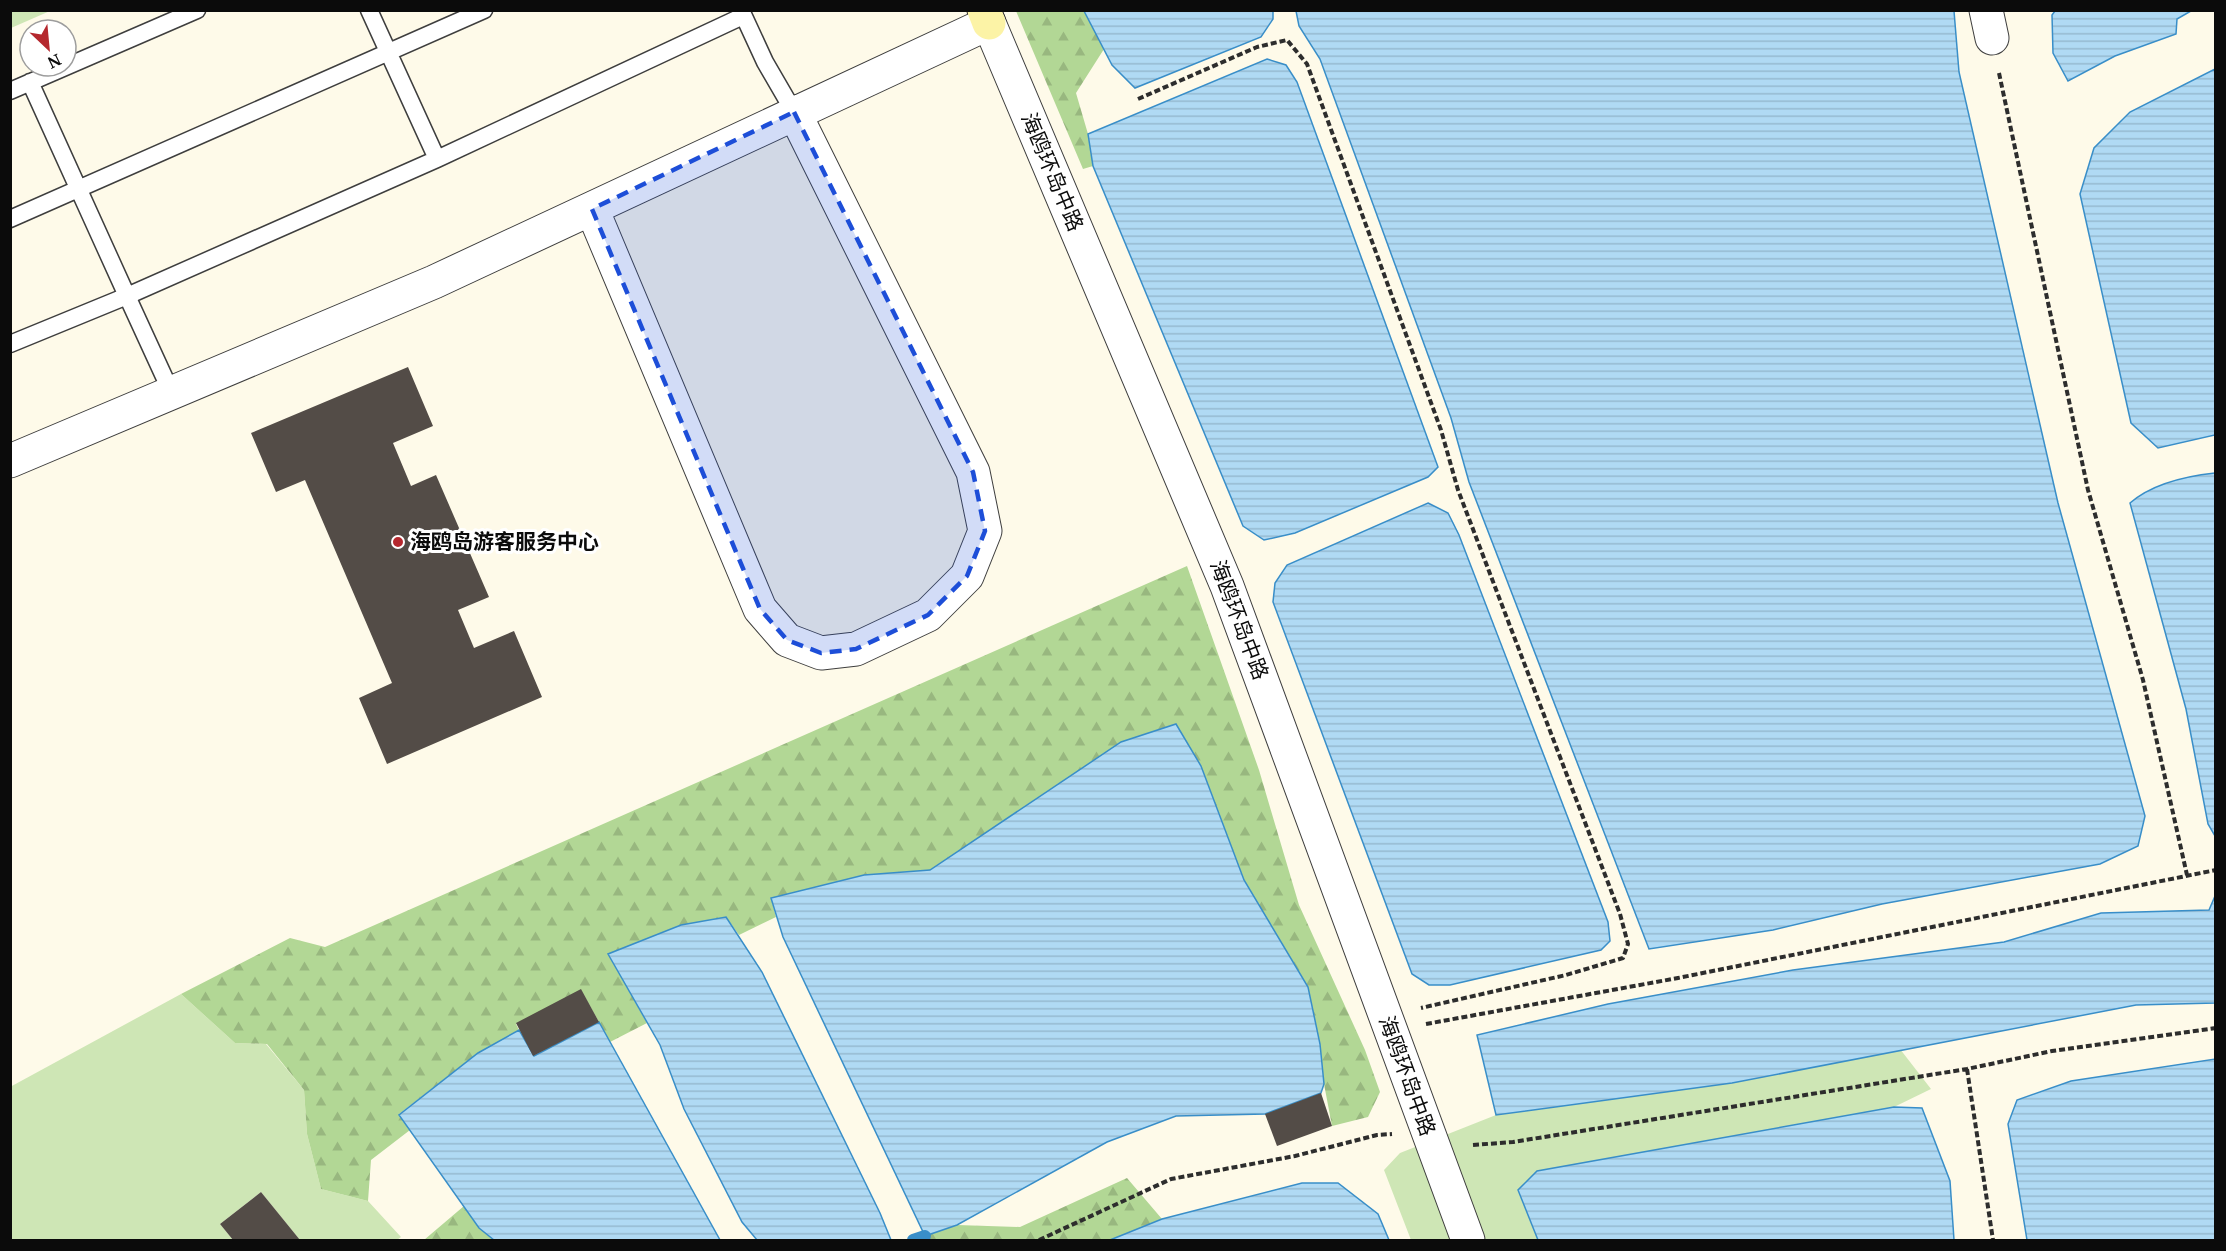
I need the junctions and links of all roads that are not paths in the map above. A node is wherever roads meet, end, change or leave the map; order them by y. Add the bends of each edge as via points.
1 (197, 10) edge
2 (369, 10) edge
3 (484, 10) edge
4 (742, 13) edge
5 (986, 17) edge
6 (390, 54) junction
7 (30, 82) junction
8 (10, 91) edge
9 (794, 112) junction
10 (437, 159) junction
11 (78, 189) junction
12 (592, 209) junction
13 (10, 219) edge
14 (127, 296) junction
15 (10, 344) edge
16 (172, 394) junction
17 (10, 460) edge
18 (1468, 1240) edge

1 - 7 lane
2 - 6 lane
3 - 6 lane
4 - 9 lane
4 - 10 lane
5 - 9 street
5 - 18 street, 海鸥环岛中路 via 1227,585
6 - 10 lane
6 - 11 lane
7 - 8 lane
7 - 11 lane
9 - 12 street
9 - 12 street via 973,472 985,531 967,576 928,615 856,649 821,653 787,640 760,609
10 - 14 lane
11 - 13 lane
11 - 14 lane
12 - 16 street via 434,282
14 - 15 lane
14 - 16 lane
16 - 17 street

